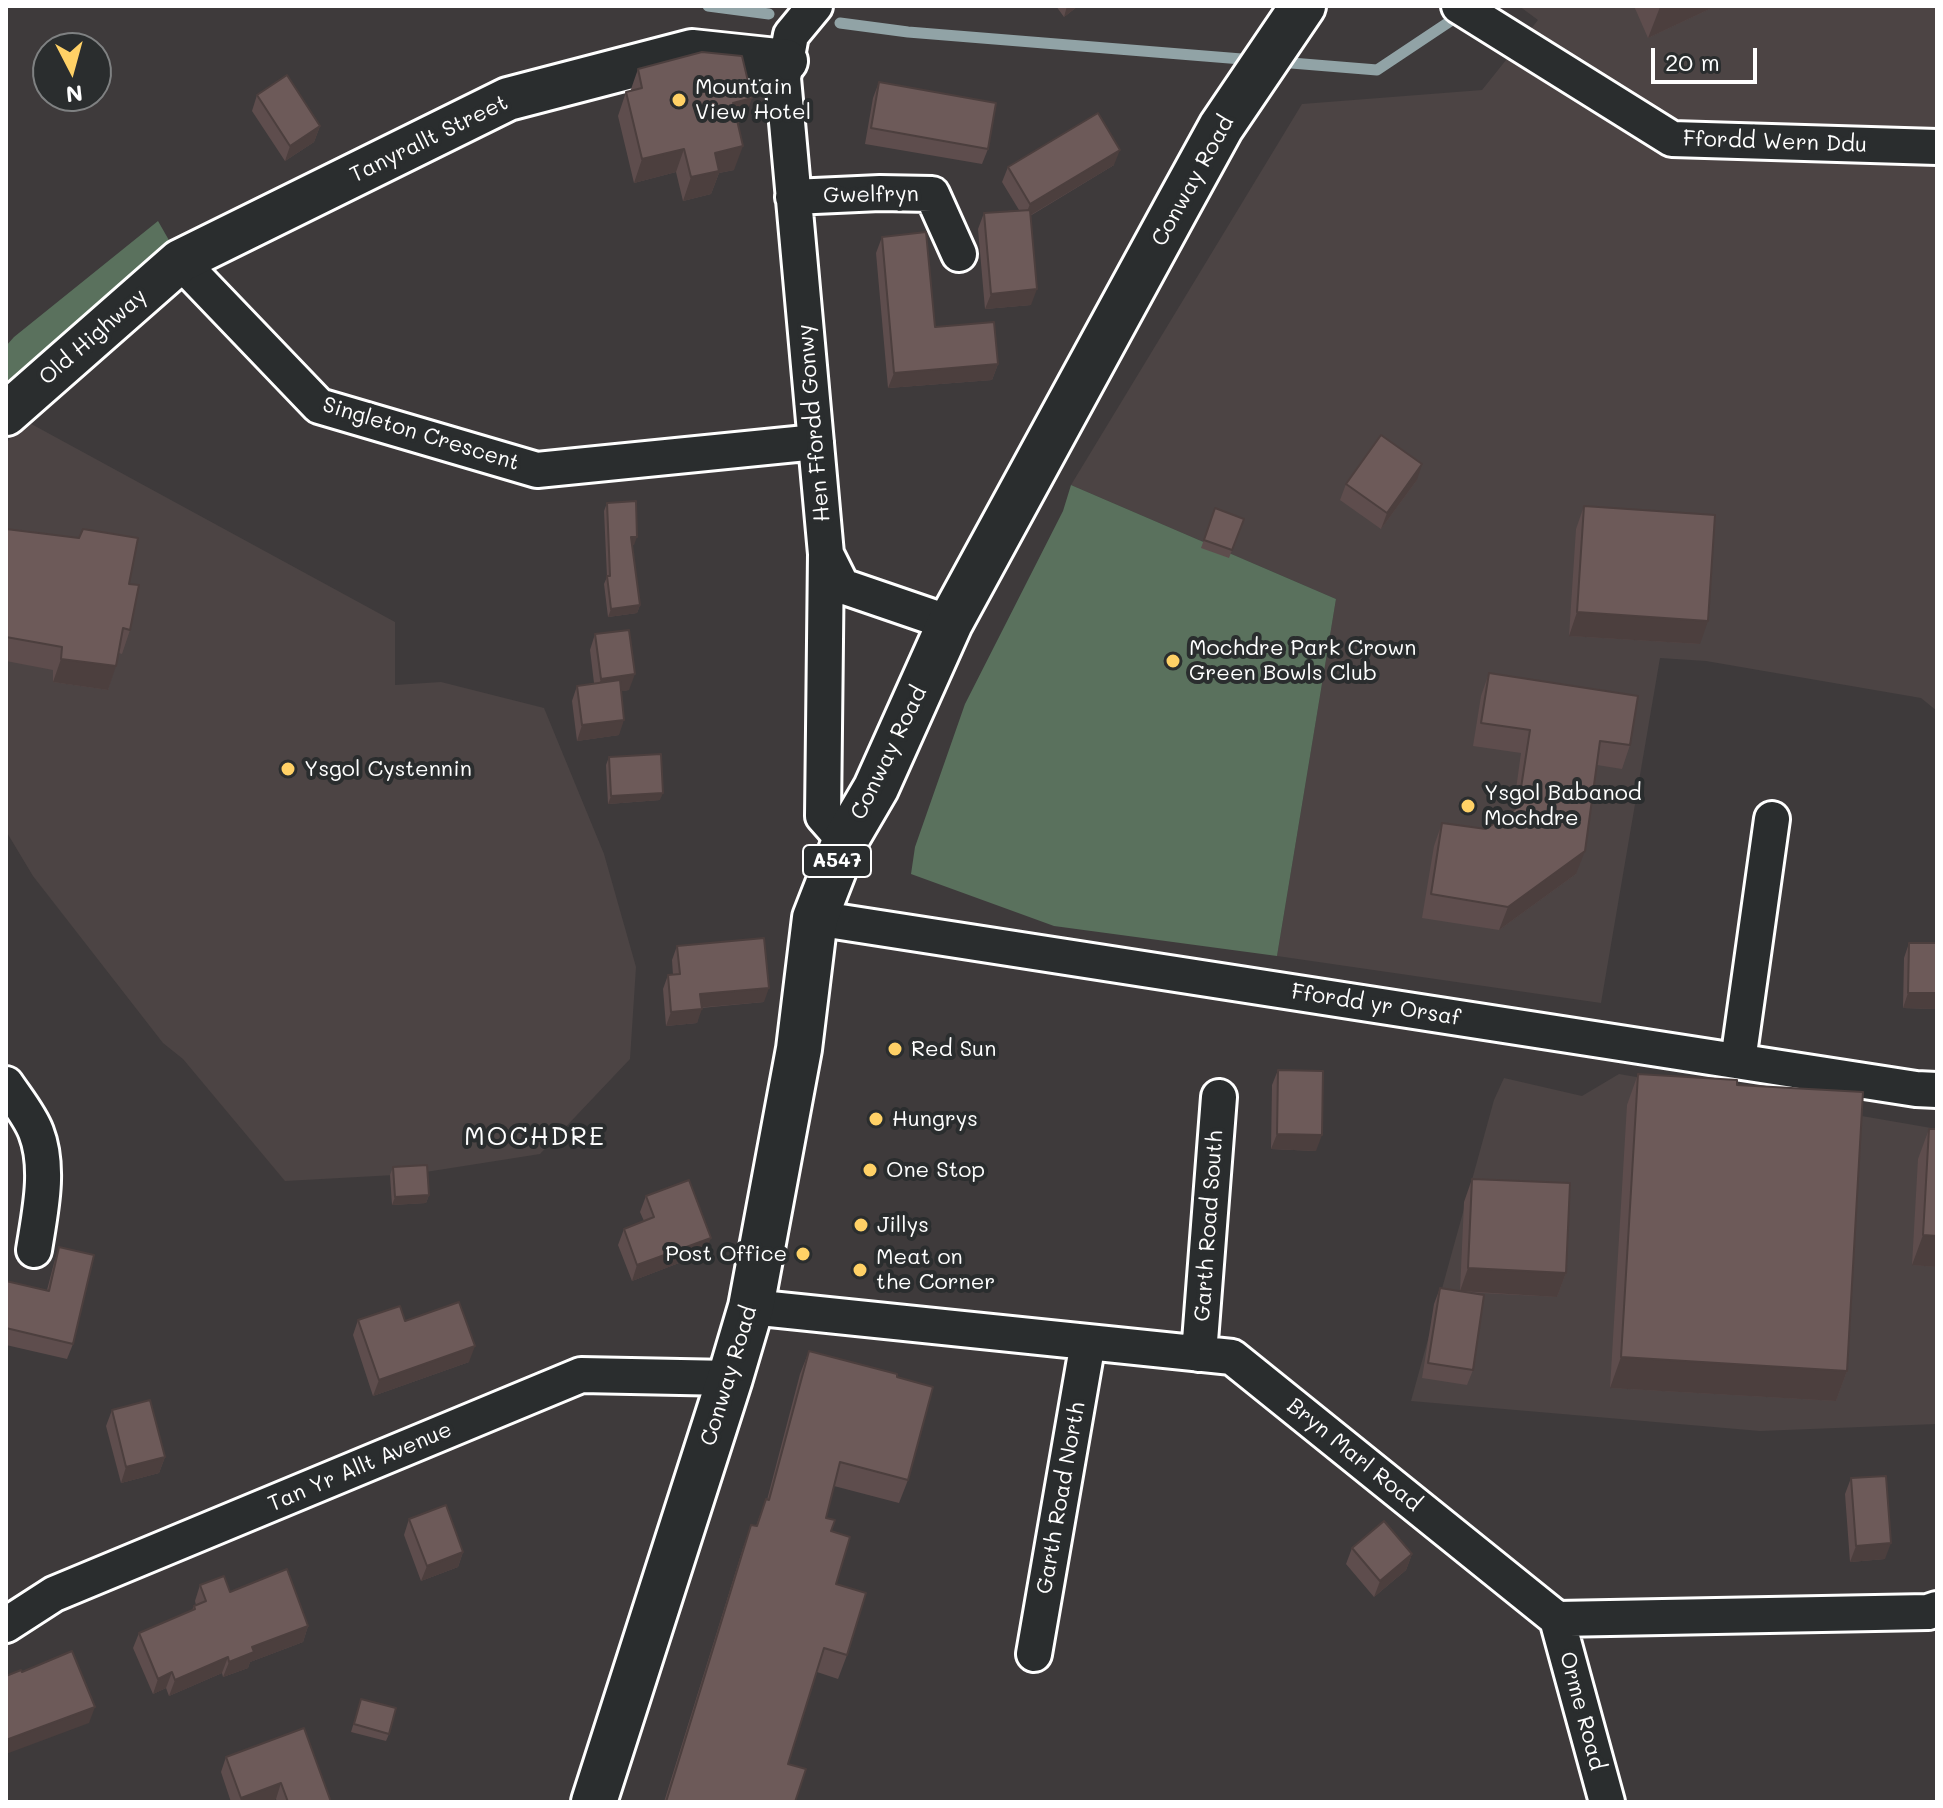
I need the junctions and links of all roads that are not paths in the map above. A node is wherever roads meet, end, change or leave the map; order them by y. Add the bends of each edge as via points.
1 (1303, 6) edge
2 (1459, 6) edge
3 (807, 8) edge
4 (786, 61) junction
5 (1937, 147) edge
6 (793, 197) junction
7 (959, 254) dead end
8 (180, 261) junction
9 (6, 414) edge
10 (816, 442) junction
11 (826, 554) junction
12 (950, 623) junction
13 (1772, 819) dead end
14 (845, 841) junction
15 (815, 918) junction
16 (1738, 1061) junction
17 (6, 1084) edge
18 (1937, 1090) edge
19 (1219, 1097) dead end
20 (34, 1250) dead end
21 (751, 1307) junction
22 (1088, 1342) junction
23 (1199, 1354) junction
24 (730, 1378) junction
25 (1937, 1609) edge
26 (1557, 1619) junction
27 (6, 1625) edge
28 (1034, 1654) dead end
29 (594, 1802) edge
30 (1607, 1802) edge

1 - 12 main road, Conway Road / A547 via 1221,127
2 - 5 street, Ffordd Wern Ddu via 1672,139
3 - 4 street, Hen Ffordd Gonwy via 791,35
4 - 6 street, Hen Ffordd Gonwy
4 - 8 street, Tanyrallt Street via 692,51 508,99
6 - 7 street, Gwelfryn via 932,194
6 - 10 street, Hen Ffordd Gonwy
8 - 9 street, Old Highway
8 - 10 street, Singleton Crescent via 319,406 537,470
10 - 11 street, Hen Ffordd Gonwy
11 - 12 street via 842,586
11 - 14 street, Hen Ffordd Gonwy via 823,816
12 - 14 main road, Conway Road / A547 via 876,788
13 - 16 street
14 - 15 main road, Conway Road / A547
15 - 16 street, Ffordd yr Orsaf
15 - 21 main road, Conway Road / A547 via 799,1049
16 - 18 street, Ffordd yr Orsaf
17 - 20 street via 36,1130 42,1153
19 - 23 street, Garth Road South
21 - 22 street, Bryn Marl Road
21 - 24 main road, Conway Road / A547
22 - 23 street, Bryn Marl Road
22 - 28 street, Garth Road North
23 - 26 street, Bryn Marl Road via 1232,1357
24 - 27 street, Tan Yr Allt Avenue via 581,1375 54,1594
24 - 29 main road, Conway Road / A547
25 - 26 street
26 - 30 street, Orme Road

